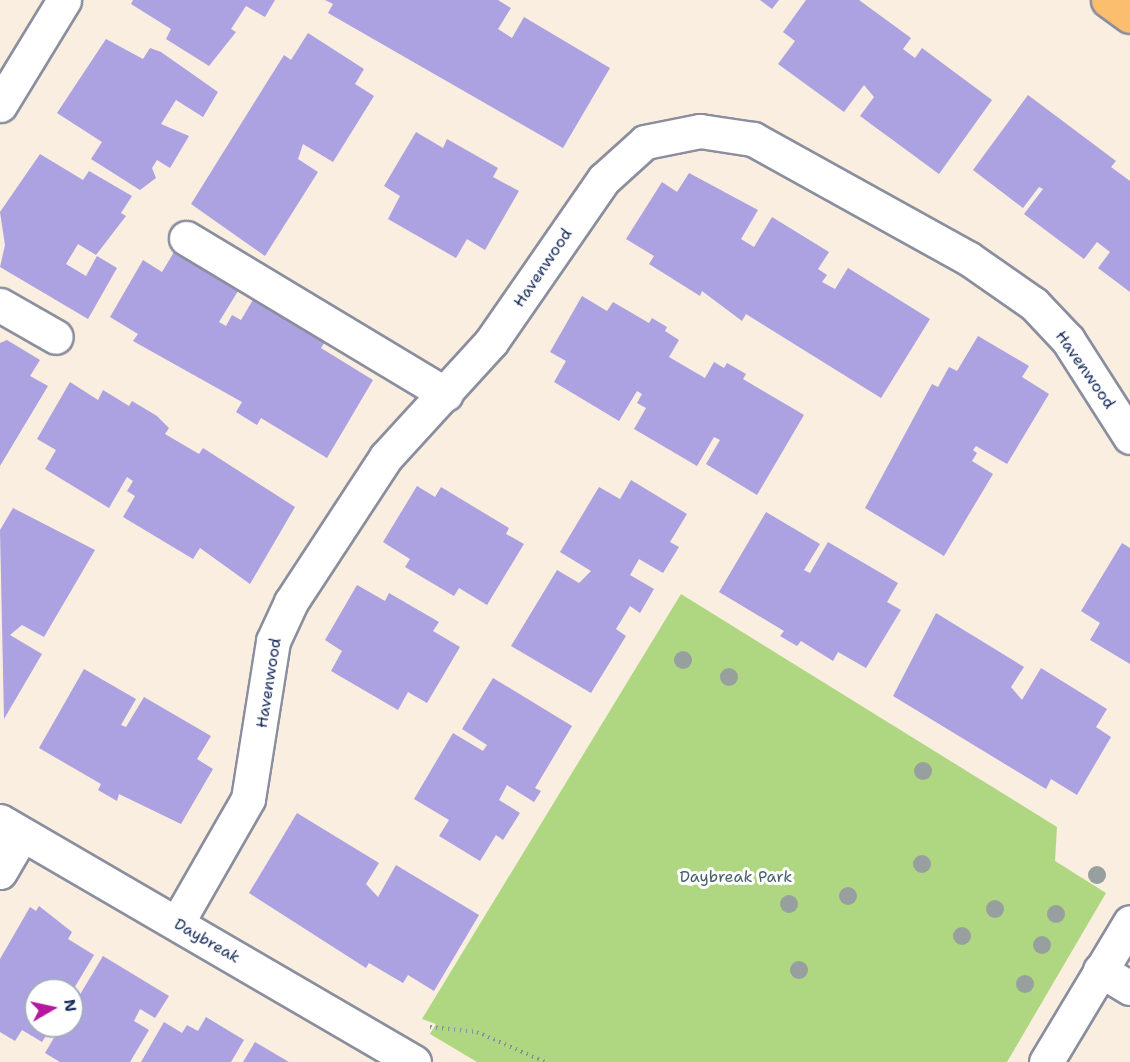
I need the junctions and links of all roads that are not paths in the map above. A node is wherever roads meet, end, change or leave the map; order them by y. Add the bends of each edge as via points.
1 (64, 0) edge
2 (1108, 0) edge
3 (1130, 16) edge
4 (0, 105) edge
5 (186, 238) dead end
6 (0, 305) edge
7 (56, 337) dead end
8 (446, 394) junction
9 (1130, 437) edge
10 (11, 829) edge
11 (0, 872) edge
12 (1130, 922) edge
13 (177, 923) junction
14 (1100, 970) junction
15 (1130, 988) edge
16 (414, 1062) edge
17 (1046, 1062) edge

1 - 4 street
2 - 3 main road
5 - 8 street
6 - 7 street
8 - 9 street, Havenwood via 491,342 604,178 645,142 700,130 753,139 968,258 1034,304 1068,340
8 - 13 street, Havenwood via 386,457 291,602 273,641 248,799
10 - 11 street
10 - 13 street, Daybreak
12 - 14 street
13 - 16 street, Daybreak
14 - 15 street
14 - 17 street

